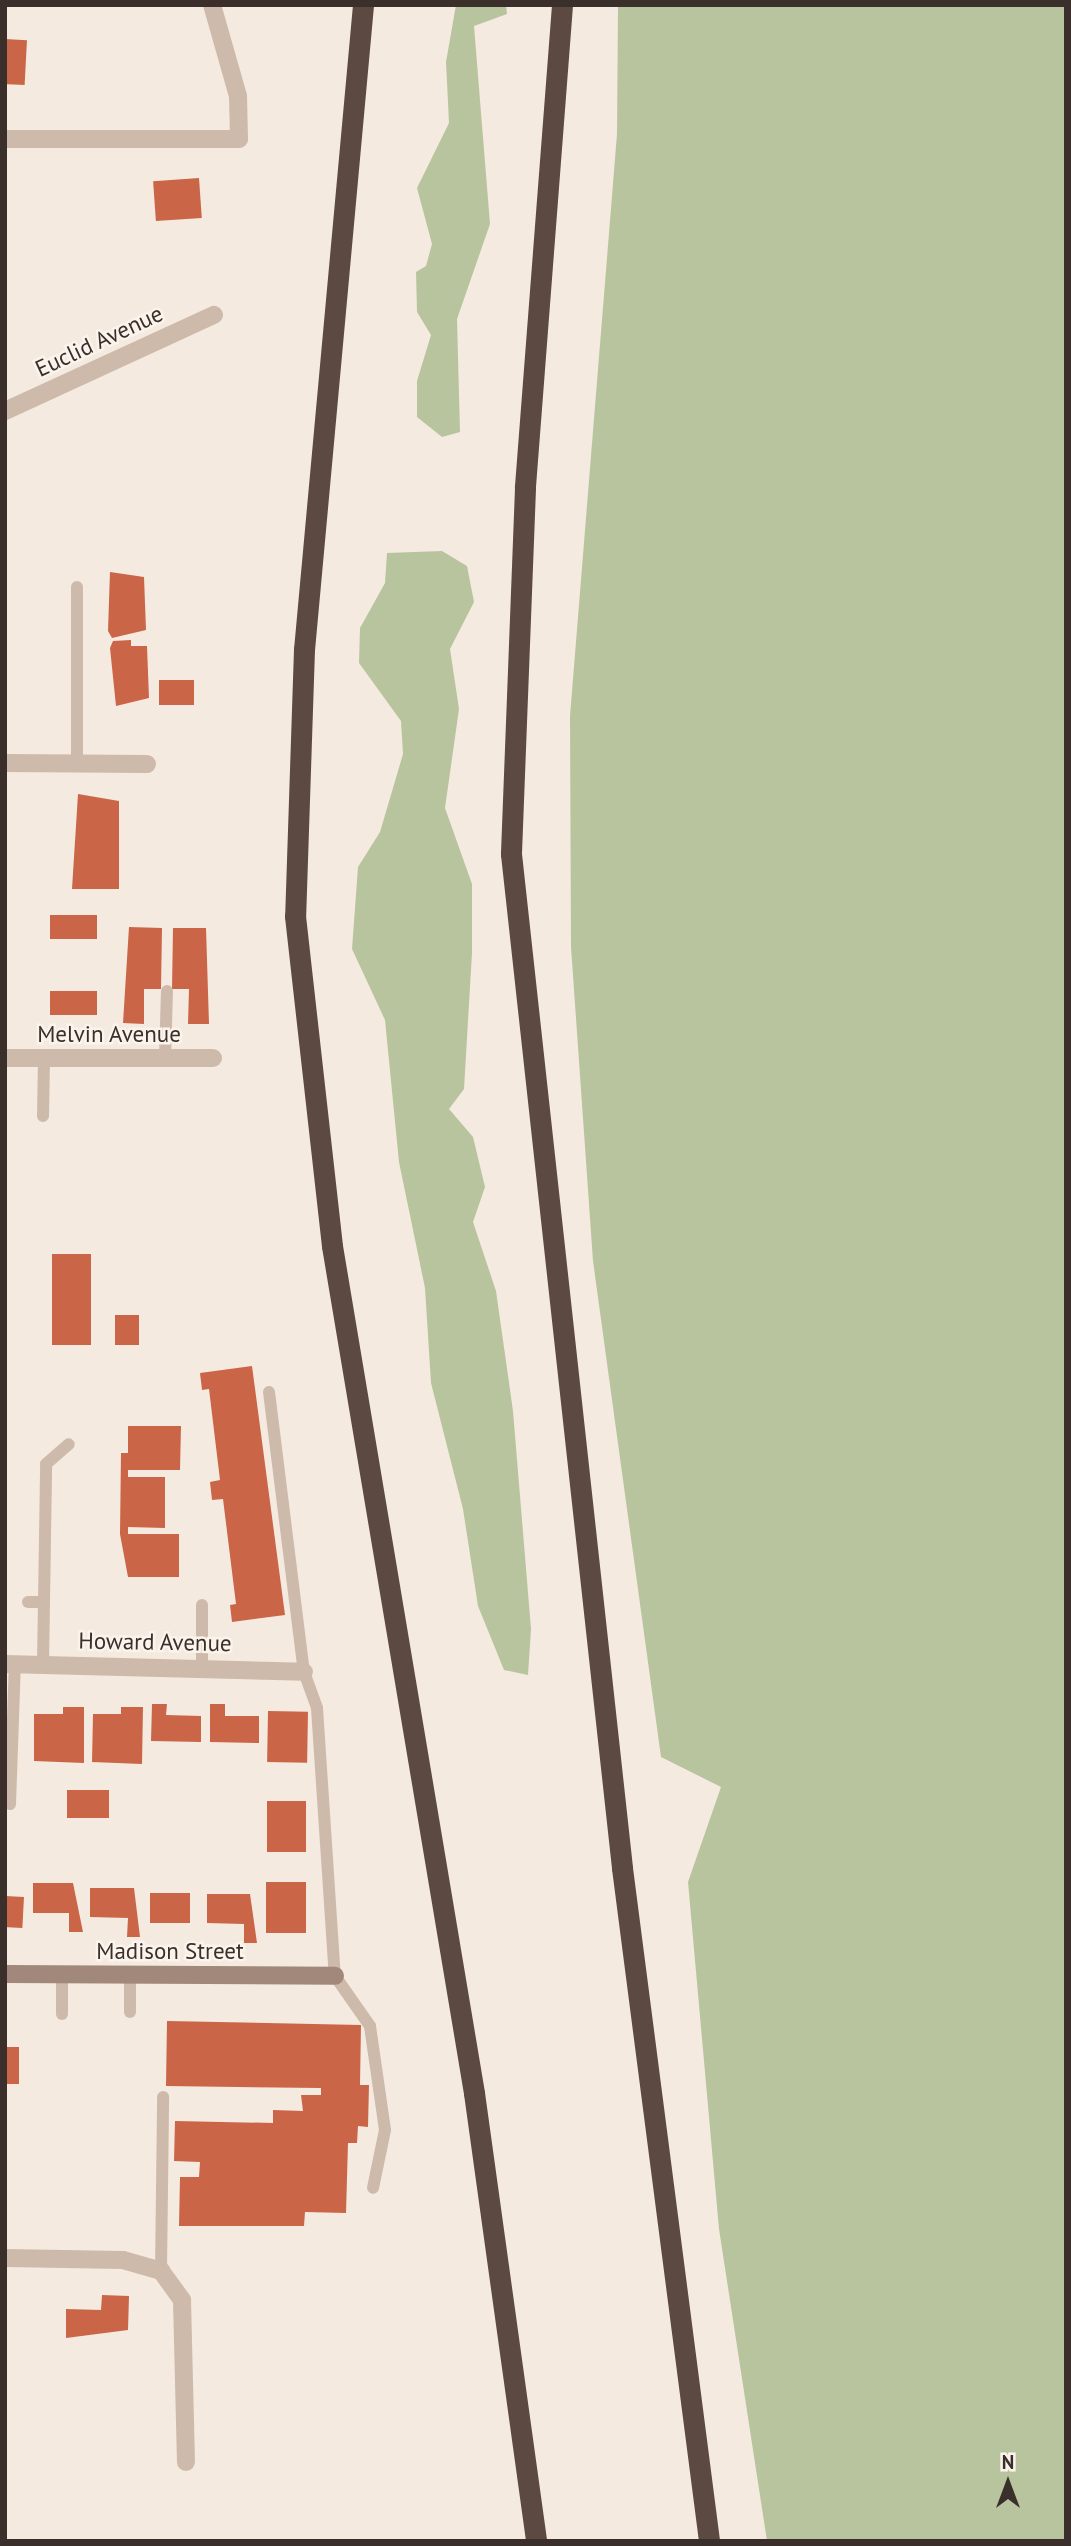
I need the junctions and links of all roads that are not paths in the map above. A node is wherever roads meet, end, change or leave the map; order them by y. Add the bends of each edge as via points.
1 (212, 5) edge
2 (363, 5) edge
3 (562, 5) edge
4 (5, 139) edge
5 (214, 316) dead end
6 (5, 411) edge
7 (77, 587) dead end
8 (5, 764) edge
9 (77, 764) junction
10 (147, 764) dead end
11 (167, 991) dead end
12 (5, 1058) edge
13 (44, 1058) junction
14 (165, 1058) junction
15 (213, 1058) dead end
16 (43, 1116) dead end
17 (269, 1392) dead end
18 (69, 1444) dead end
19 (28, 1602) dead end
20 (44, 1602) junction
21 (202, 1605) dead end
22 (10, 1664) edge
23 (43, 1665) junction
24 (202, 1666) junction
25 (304, 1672) junction
26 (10, 1804) dead end
27 (5, 1974) edge
28 (62, 1975) junction
29 (130, 1976) junction
30 (335, 1976) junction
31 (130, 2011) dead end
32 (62, 2014) dead end
33 (163, 2097) dead end
34 (373, 2188) dead end
35 (5, 2258) edge
36 (161, 2271) junction
37 (186, 2462) dead end
38 (536, 2541) edge
39 (709, 2541) edge

1 - 4 street via 238,96 239,139
2 - 38 highway via 304,649 295,916 332,1247 474,2093
3 - 39 highway via 524,501 512,854 622,1868
5 - 6 street, Euclid Avenue
7 - 9 lane
8 - 9 street
9 - 10 street
11 - 14 lane
12 - 13 street, Melvin Avenue
13 - 14 street, Melvin Avenue
13 - 16 lane
14 - 15 street, Melvin Avenue
17 - 25 lane
18 - 20 lane via 46,1464
19 - 20 lane
20 - 23 lane
21 - 24 lane
22 - 23 street, Howard Avenue
22 - 26 lane
23 - 24 street, Howard Avenue
24 - 25 street, Howard Avenue
25 - 30 lane via 317,1708
27 - 28 street, Madison Street
28 - 29 street, Madison Street
28 - 32 lane
29 - 30 street, Madison Street
29 - 31 lane
30 - 34 lane via 370,2026 385,2130
33 - 36 lane
35 - 36 street via 122,2260
36 - 37 street via 181,2300

